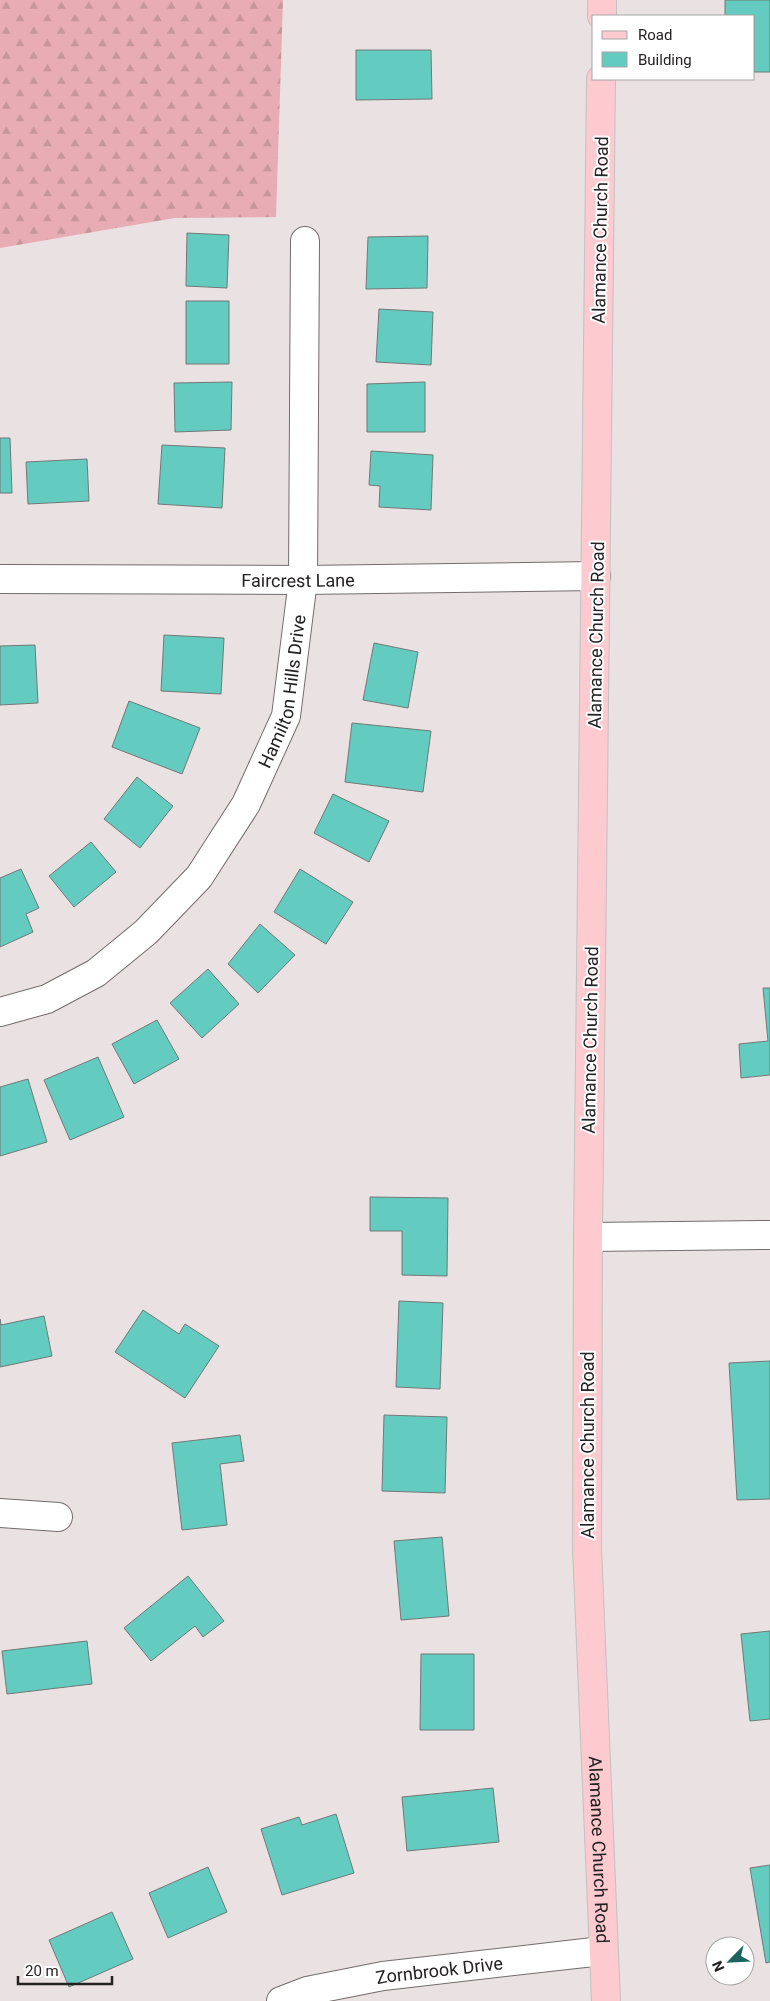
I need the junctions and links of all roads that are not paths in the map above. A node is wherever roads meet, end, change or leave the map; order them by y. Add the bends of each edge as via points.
1 (602, 0) edge
2 (602, 15) edge
3 (601, 80) edge
4 (305, 241) dead end
5 (596, 576) junction
6 (0, 579) edge
7 (303, 580) junction
8 (0, 1012) edge
9 (770, 1235) edge
10 (588, 1237) junction
11 (0, 1513) edge
12 (58, 1517) dead end
13 (602, 1951) junction
14 (281, 2001) edge
15 (606, 2001) edge

1 - 2 main road
3 - 5 main road, Alamance Church Road
4 - 7 street, Hamilton Hills Drive
5 - 7 street, Faircrest Lane
5 - 10 main road, Alamance Church Road
6 - 7 street, Faircrest Lane
7 - 8 street, Hamilton Hills Drive via 286,716 246,804 199,877 146,932 96,973 47,999
9 - 10 street
10 - 13 main road, Alamance Church Road via 586,1548
11 - 12 street
13 - 14 street, Zornbrook Drive via 382,1976 307,1991
13 - 15 main road, Alamance Church Road

